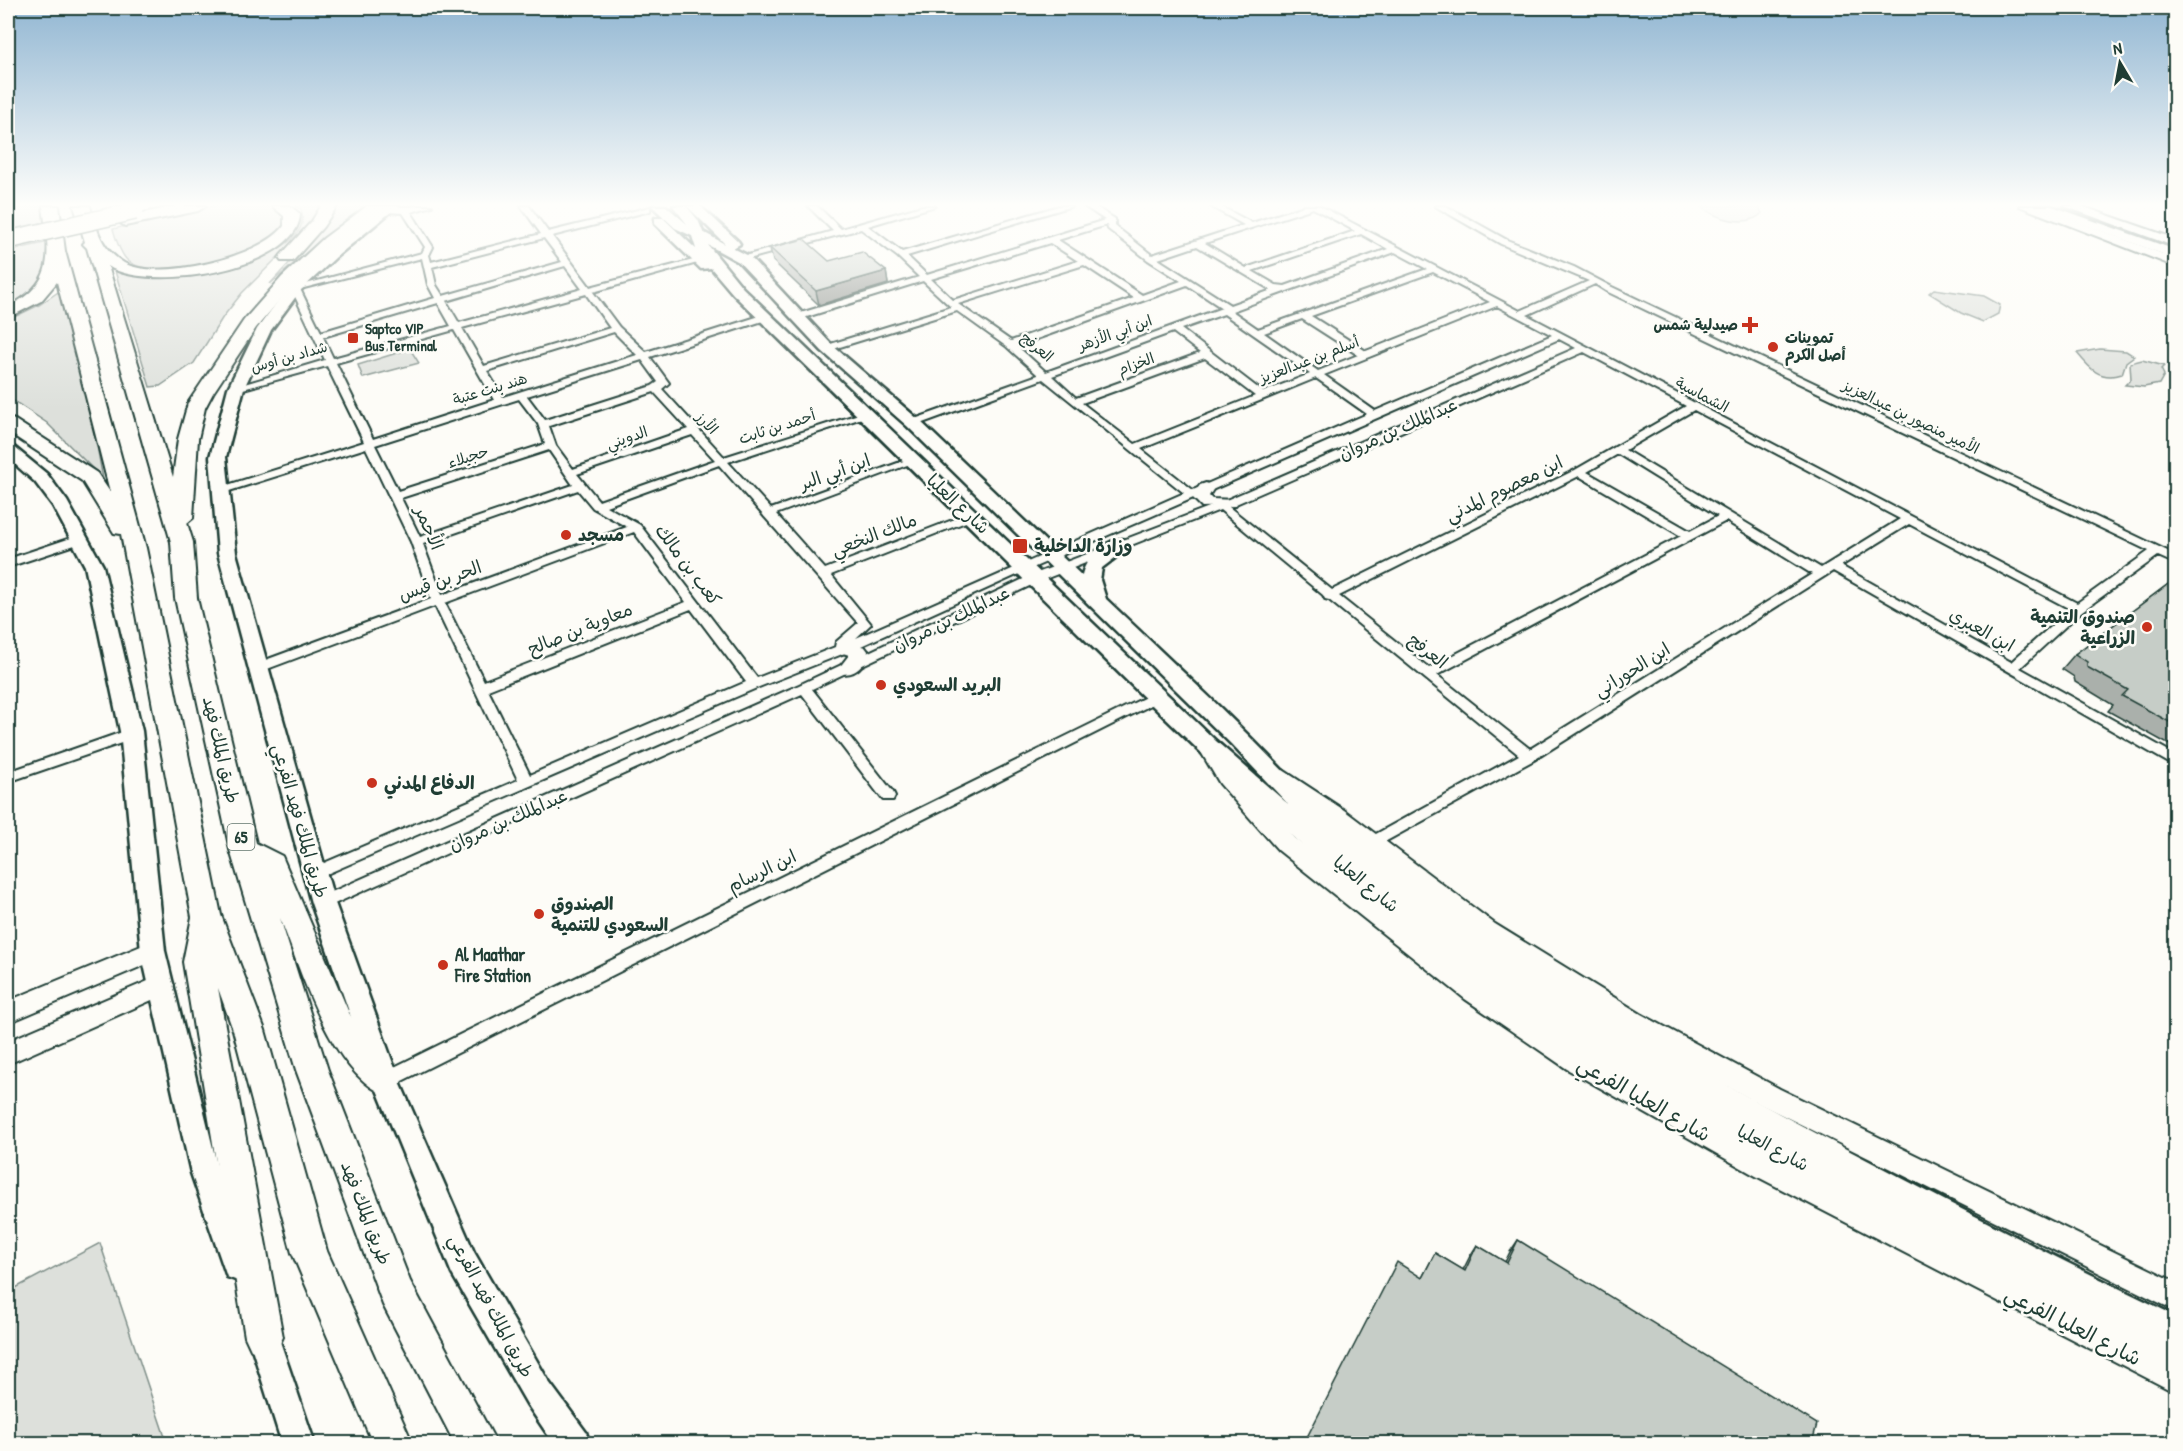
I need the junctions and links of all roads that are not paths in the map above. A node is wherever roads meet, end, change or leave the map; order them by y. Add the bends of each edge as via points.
1 (55, 274) edge
2 (63, 274) edge
3 (100, 274) edge
4 (293, 274) edge
5 (310, 274) edge
6 (351, 274) edge
7 (429, 274) edge
8 (530, 274) edge
9 (575, 274) edge
10 (646, 274) edge
11 (716, 274) edge
12 (723, 274) edge
13 (757, 274) edge
14 (920, 274) edge
15 (938, 274) edge
16 (1047, 274) edge
17 (1103, 274) edge
18 (1175, 274) edge
19 (1253, 274) edge
20 (1325, 274) edge
21 (1421, 274) edge
22 (1443, 274) edge
23 (1582, 274) edge
24 (924, 278) junction
25 (1596, 280) junction
26 (1187, 282) junction
27 (295, 288) junction
28 (1284, 288) junction
29 (587, 289) junction
30 (738, 291) junction
31 (1140, 298) junction
32 (441, 300) junction
33 (1498, 302) junction
34 (955, 305) junction
35 (1226, 309) junction
36 (8, 313) edge
37 (1521, 314) junction
38 (766, 317) junction
39 (797, 317) junction
40 (1305, 317) junction
41 (226, 328) dead end
42 (1173, 328) junction
43 (457, 329) junction
44 (616, 329) junction
45 (1256, 333) junction
46 (319, 335) junction
47 (1559, 335) junction
48 (1010, 345) junction
49 (827, 348) junction
50 (1584, 348) junction
51 (1206, 354) junction
52 (1364, 354) junction
53 (643, 355) junction
54 (330, 360) junction
55 (480, 370) junction
56 (1044, 374) junction
57 (1315, 374) junction
58 (236, 388) junction
59 (656, 388) junction
60 (521, 395) junction
61 (1260, 395) junction
62 (500, 401) junction
63 (1076, 402) junction
64 (1692, 407) junction
65 (8, 409) edge
66 (194, 411) junction
67 (1373, 414) junction
68 (866, 415) junction
69 (914, 423) junction
70 (8, 424) edge
71 (543, 424) junction
72 (693, 430) junction
73 (370, 443) junction
74 (551, 446) junction
75 (1133, 448) junction
76 (1618, 450) junction
77 (10, 453) edge
78 (721, 461) junction
79 (913, 461) junction
80 (83, 472) junction
81 (1579, 472) junction
82 (571, 473) junction
83 (580, 486) junction
84 (222, 490) junction
85 (1199, 491) junction
86 (395, 496) junction
87 (1225, 504) junction
88 (597, 506) junction
89 (769, 513) junction
90 (1727, 515) junction
91 (972, 516) junction
92 (1908, 519) junction
93 (636, 527) junction
94 (1690, 536) junction
95 (80, 539) junction
96 (182, 542) junction
97 (417, 542) junction
98 (1122, 544) junction
99 (135, 548) junction
100 (2157, 551) junction
101 (2175, 560) edge
102 (1056, 562) junction
103 (8, 563) edge
104 (1832, 566) junction
105 (1030, 572) junction
106 (1818, 573) junction
107 (823, 574) junction
108 (1329, 596) junction
109 (438, 601) junction
110 (694, 603) junction
111 (1099, 604) junction
112 (2078, 608) junction
113 (840, 649) junction
114 (256, 668) junction
115 (848, 668) junction
116 (2012, 668) junction
117 (1428, 674) junction
118 (754, 684) junction
119 (480, 688) junction
120 (804, 688) junction
121 (1156, 697) junction
122 (131, 734) junction
123 (1208, 747) junction
124 (1529, 756) junction
125 (2175, 762) edge
126 (1263, 764) junction
127 (8, 777) edge
128 (527, 783) junction
129 (888, 796) dead end
130 (1370, 844) junction
131 (244, 850) junction
132 (315, 873) junction
133 (323, 903) junction
134 (206, 915) junction
135 (153, 951) junction
136 (162, 985) junction
137 (8, 1012) edge
138 (8, 1053) edge
139 (386, 1080) junction
140 (2175, 1297) edge
141 (2175, 1332) edge
142 (264, 1337) junction
143 (2175, 1353) edge
144 (2175, 1378) edge
145 (299, 1443) edge
146 (393, 1443) edge
147 (477, 1443) edge
148 (574, 1443) edge

1 - 36 highway via 40,293
2 - 99 highway
3 - 96 highway, طريق الملك فهد / 65
4 - 66 highway via 268,298 239,336
5 - 27 main road, طريق الملك فهد الفرعي
6 - 27 street
7 - 32 street
8 - 32 street
9 - 29 street, الأرز
10 - 29 street, شداد بن أوس
11 - 30 main road
12 - 30 main road, شارع العليا
13 - 39 main road, شارع العليا
14 - 24 street, العرفج
15 - 24 street
16 - 34 street
17 - 31 street
18 - 26 street
19 - 28 street via 1274,288
20 - 28 street, ابن أبي الأزهر
21 - 40 street
22 - 33 street, الشماسية
23 - 25 street, الأمير منصور بن عبدالعزيز
24 - 34 street, العرفج
24 - 39 street
25 - 37 street
25 - 100 street, الأمير منصور بن عبدالعزيز
26 - 31 street
26 - 35 street
27 - 46 street, الأحمر
27 - 58 main road, طريق الملك فهد الفرعي via 264,329
28 - 35 street, ابن أبي الأزهر
29 - 43 street, شداد بن أوس
29 - 44 street, الأرز
30 - 38 main road, شارع العليا
31 - 48 street
32 - 43 street
32 - 46 street
33 - 37 street, الشماسية
33 - 52 street, أسلم بن عبدالعزيز
34 - 48 street, العرفج
34 - 49 street
35 - 42 street, ابن أبي الأزهر
35 - 45 street
37 - 47 street, الشماسية
38 - 53 street, هند بنت عتبة
38 - 68 main road, شارع العليا
39 - 49 main road, شارع العليا
40 - 45 street
40 - 52 street
41 - 66 highway via 201,377
42 - 51 street
42 - 56 street, ابن أبي الأزهر
43 - 54 street, شداد بن أوس
43 - 55 street
44 - 53 street, الأرز
44 - 55 street
45 - 57 street
46 - 54 street, الأحمر
47 - 50 street, الشماسية
47 - 67 street, عبدالملك بن مروان
48 - 56 street, العرفج
49 - 69 main road, شارع العليا
50 - 64 street, الشماسية
50 - 87 street, عبدالملك بن مروان
51 - 61 street
51 - 63 street, الخزام
52 - 57 street, أسلم بن عبدالعزيز
53 - 59 street, الأرز via 664,383
53 - 60 street, هند بنت عتبة
54 - 58 street, شداد بن أوس
54 - 73 street, الأحمر
55 - 62 street
56 - 63 street, العرفج
56 - 69 street, ابن أبي الأزهر
57 - 61 street, أسلم بن عبدالعزيز
57 - 67 street
58 - 84 main road, طريق الملك فهد الفرعي via 219,457
59 - 71 street
59 - 72 street, الأرز
60 - 62 street, هند بنت عتبة
60 - 71 street, كعب بن مالك
61 - 75 street, أسلم بن عبدالعزيز
62 - 73 street, هند بنت عتبة
63 - 75 street, العرفج
64 - 76 street, ابن معصوم المدني
64 - 92 street, الشماسية
65 - 80 highway via 50,439
66 - 96 highway via 182,485
67 - 85 street, عبدالملك بن مروان
68 - 78 street, أحمد بن ثابت
68 - 79 main road, شارع العليا
69 - 102 main road, شارع العليا
70 - 80 highway
71 - 74 street, كعب بن مالك
72 - 78 street, الأرز
72 - 82 street, الدويني
73 - 84 street, هند بنت عتبة
73 - 86 street, الأحمر
74 - 82 street, كعب بن مالك
74 - 86 street, حجيلاء
75 - 85 street, العرفج
76 - 81 street, ابن معصوم المدني
76 - 90 street
77 - 95 main road via 41,478
78 - 88 street, أحمد بن ثابت
78 - 89 street, الأرز
79 - 89 street, ابن أبي البر
79 - 91 main road, شارع العليا
80 - 99 highway
81 - 94 street
81 - 108 street, ابن معصوم المدني
82 - 83 street, كعب بن مالك
83 - 88 street, كعب بن مالك
83 - 97 street
84 - 114 main road, طريق الملك فهد الفرعي via 227,553
85 - 87 street via 1208,504
85 - 102 street, عبدالملك بن مروان
86 - 97 street, الأحمر
87 - 98 street, عبدالملك بن مروان
87 - 108 street, العرفج
88 - 93 street, كعب بن مالك
89 - 107 street, الأرز
90 - 94 street
90 - 106 street
91 - 105 main road, شارع العليا
91 - 107 street, مالك النخعي
92 - 104 street, ابن الحوراني
92 - 112 street, الشماسية
93 - 109 street, الحر بن قيس
93 - 110 street, كعب بن مالك
94 - 117 street
95 - 103 street
95 - 122 main road via 94,566
96 - 131 highway, طريق الملك فهد / 65 via 186,598
97 - 109 street, الأحمر
98 - 102 street, عبدالملك بن مروان
98 - 111 main road via 1091,568 1089,581
99 - 134 highway
100 - 101 street, الأمير منصور بن عبدالعزيز
100 - 112 street
102 - 105 street, عبدالملك بن مروان
102 - 111 main road, شارع العليا
104 - 106 street, ابن الحوراني
104 - 116 street, ابن العبري
105 - 113 street, عبدالملك بن مروان
105 - 115 street, عبدالملك بن مروان
105 - 121 main road, شارع العليا
106 - 124 street, ابن الحوراني
107 - 113 street, الأرز via 865,624
108 - 117 street, العرفج
109 - 114 street, الحر بن قيس
109 - 119 street, الأحمر
110 - 118 street, كعب بن مالك
110 - 119 street, معاوية بن صالح
111 - 126 main road, شارع العليا
112 - 116 street
113 - 115 street via 859,651
113 - 118 street, عبدالملك بن مروان
114 - 132 main road, طريق الملك فهد الفرعي
115 - 120 street, عبدالملك بن مروان
116 - 125 street, ابن العبري
117 - 124 street, العرفج
118 - 128 street, عبدالملك بن مروان
119 - 128 street, الأحمر
120 - 129 street
120 - 133 street, عبدالملك بن مروان
121 - 123 main road, شارع العليا
121 - 139 street, ابن الرسام
122 - 127 street
122 - 135 main road
123 - 143 main road, شارع العليا via 1374,893 1513,994 1607,1054 1768,1146
123 - 144 street, شارع العليا الفرعي via 1227,779 1286,844 1473,992 1576,1060 1764,1167
124 - 130 street, ابن الحوراني
126 - 130 street
126 - 141 main road, شارع العليا via 1356,854 1457,931 1622,1041 1865,1176
128 - 132 street, عبدالملك بن مروان
130 - 140 street via 1486,931 1632,1022 1771,1097
131 - 139 highway via 272,864 337,1021 350,1043
131 - 147 highway, طريق الملك فهد / 65 via 312,1070 396,1292
132 - 133 main road, طريق الملك فهد الفرعي
133 - 139 main road, طريق الملك فهد الفرعي
134 - 142 highway via 198,962
134 - 146 highway via 249,1030 310,1253
135 - 136 main road
135 - 137 street
136 - 138 street
136 - 142 main road via 206,1173
139 - 148 main road, طريق الملك فهد الفرعي via 463,1263 548,1409
142 - 145 main road

